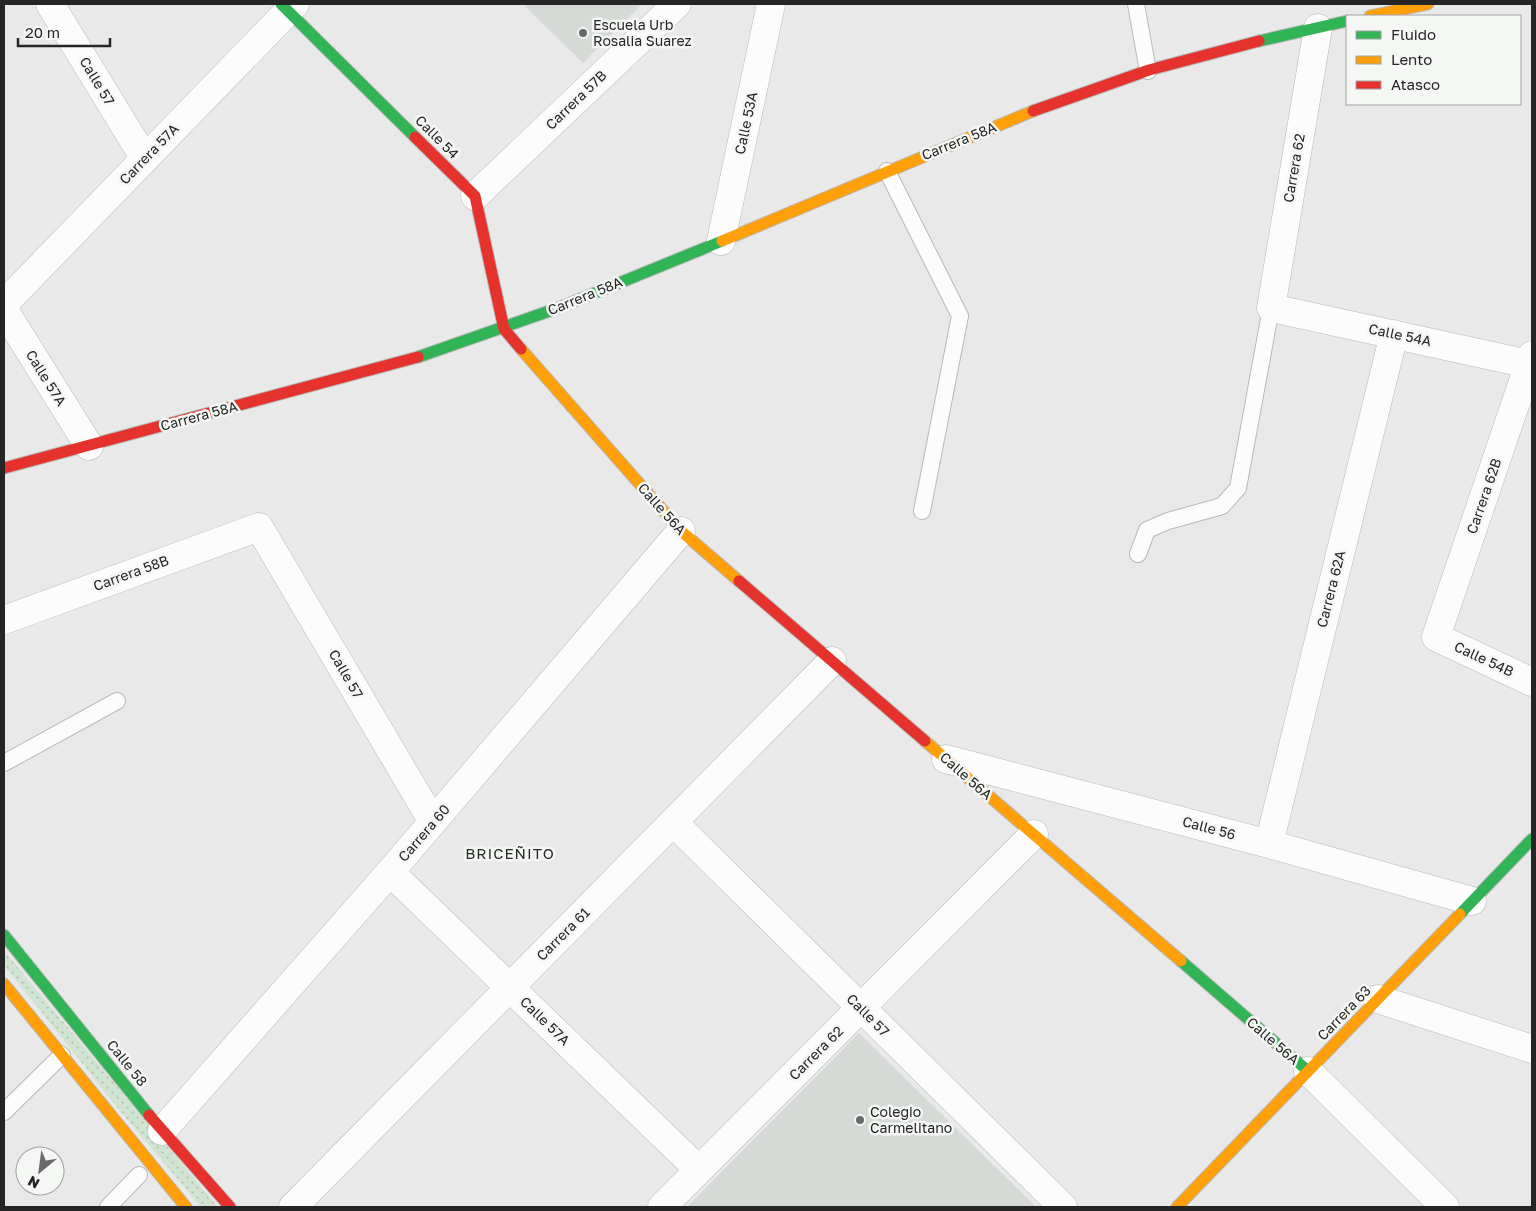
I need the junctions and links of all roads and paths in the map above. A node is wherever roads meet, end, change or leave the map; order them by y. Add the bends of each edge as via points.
1 (50, 4) edge
2 (677, 4) edge
3 (771, 4) edge
4 (1136, 4) edge
5 (1428, 4) edge
6 (288, 6) edge
7 (1375, 15) edge
8 (1346, 21) edge
9 (1318, 28) junction
10 (1148, 70) junction
11 (145, 159) junction
12 (887, 171) junction
13 (475, 196) junction
14 (721, 241) junction
15 (4, 304) edge
16 (1270, 308) junction
17 (4, 310) edge
18 (504, 329) junction
19 (1394, 334) junction
20 (1531, 360) edge
21 (89, 446) junction
22 (4, 468) edge
23 (922, 511) dead end
24 (259, 527) joint
25 (681, 531) junction
26 (1138, 554) dead end
27 (4, 620) edge
28 (1436, 637) joint
29 (832, 661) junction
30 (1532, 682) edge
31 (117, 701) dead end
32 (946, 759) junction
33 (4, 763) edge
34 (433, 822) junction
35 (673, 822) junction
36 (1034, 834) junction
37 (1532, 839) edge
38 (1269, 844) junction
39 (390, 872) junction
40 (1472, 901) junction
41 (4, 935) edge
42 (4, 984) edge
43 (510, 988) junction
44 (1378, 1000) junction
45 (861, 1008) junction
46 (1532, 1048) edge
47 (62, 1055) junction
48 (1308, 1071) junction
49 (4, 1112) edge
50 (162, 1131) junction
51 (699, 1170) junction
52 (139, 1175) dead end
53 (108, 1207) edge
54 (186, 1207) edge
55 (230, 1207) edge
56 (293, 1207) edge
57 (662, 1207) edge
58 (1063, 1207) edge
59 (1177, 1207) edge
60 (1446, 1207) edge

1 - 11 street, Calle 57
2 - 13 street, Carrera 57B
3 - 14 street, Calle 53A
4 - 10 lane
5 - 7 street
6 - 11 street, Carrera 57A
6 - 13 street, Calle 54
8 - 9 street, Carrera 58A
9 - 10 street, Carrera 58A
9 - 16 street, Carrera 62
10 - 12 street, Carrera 58A via 1008,121
11 - 15 street, Carrera 57A
12 - 14 street, Carrera 58A
12 - 23 lane via 960,316
13 - 18 street
14 - 18 street, Carrera 58A
16 - 19 street, Calle 54A
16 - 26 lane via 1238,488 1222,506 1147,530
17 - 21 street, Calle 57A
18 - 21 street, Carrera 58A via 396,364
18 - 25 street, Calle 56A
19 - 20 street, Calle 54A
19 - 38 street, Carrera 62A
20 - 28 street, Carrera 62B
21 - 22 street, Carrera 58A
24 - 27 street, Carrera 58B
24 - 34 street, Calle 57
25 - 29 street, Calle 56A
25 - 34 street, Carrera 60
28 - 30 street, Calle 54B
29 - 32 street, Calle 56A
29 - 35 street, Carrera 61
31 - 33 lane
32 - 36 street, Calle 56A
32 - 38 street, Calle 56
34 - 39 street, Carrera 60
35 - 43 street, Carrera 61
35 - 45 street, Calle 57
36 - 45 street, Carrera 62
36 - 48 street, Calle 56A
37 - 40 street, Carrera 63
38 - 40 street, Calle 56
39 - 43 street, Calle 57A
39 - 50 street, Carrera 60
40 - 44 street, Carrera 63
41 - 50 street, Calle 58
42 - 47 street
43 - 51 street, Calle 57A
43 - 56 street, Carrera 61
44 - 46 street
44 - 48 street, Carrera 63
45 - 51 street, Carrera 62
45 - 58 street, Calle 57
47 - 49 lane
47 - 54 street
48 - 59 street, Carrera 63
48 - 60 street, Calle 56A
50 - 55 street, Calle 58
51 - 57 street, Carrera 62
52 - 53 lane

